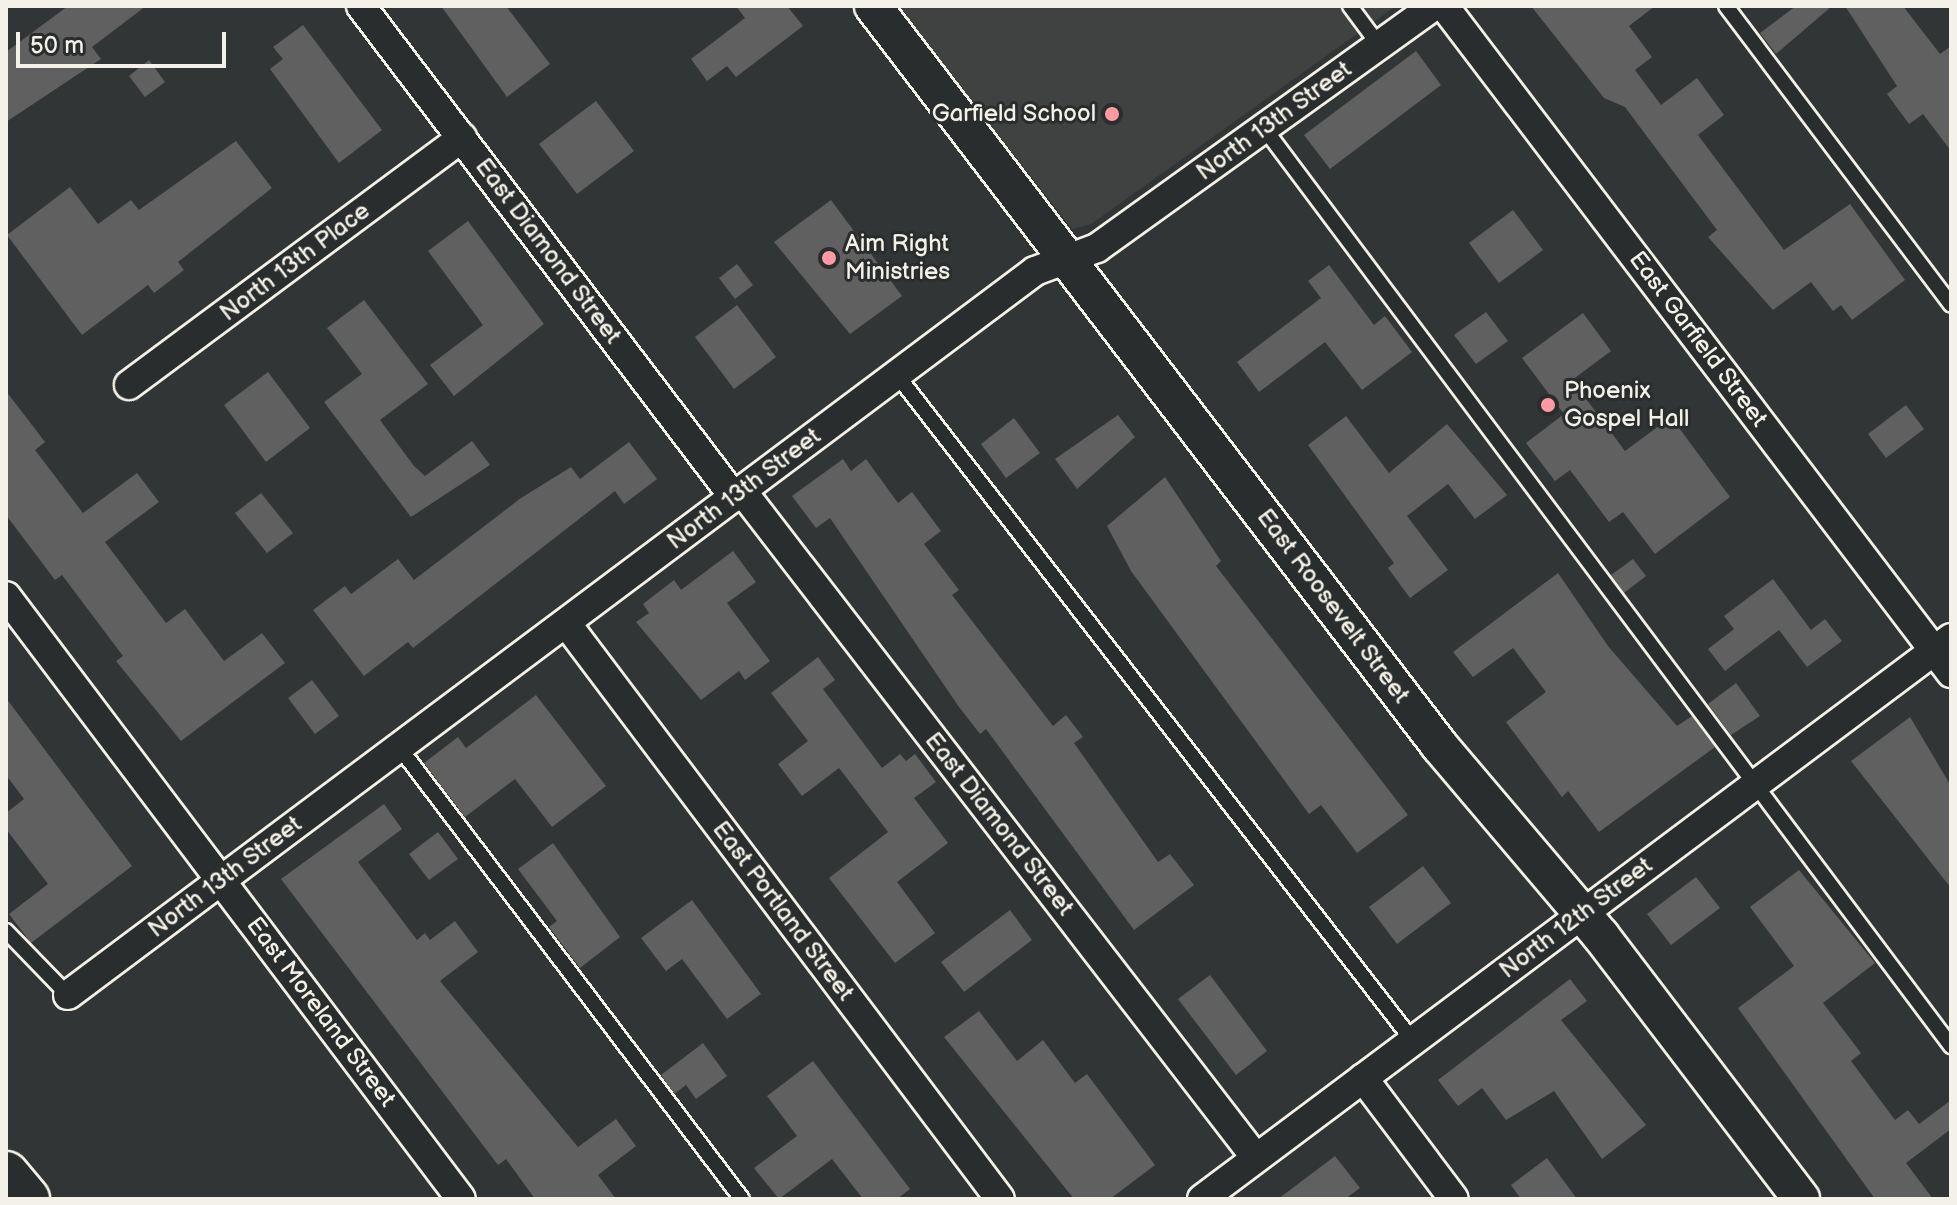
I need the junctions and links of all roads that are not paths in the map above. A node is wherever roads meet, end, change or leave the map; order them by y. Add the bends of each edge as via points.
1 (361, 6) edge
2 (873, 6) edge
3 (1350, 6) edge
4 (1434, 6) edge
5 (1444, 6) edge
6 (1726, 6) edge
7 (1379, 45) junction
8 (1264, 128) junction
9 (462, 138) junction
10 (1067, 258) junction
11 (1951, 305) edge
12 (897, 375) junction
13 (129, 385) dead end
14 (738, 494) junction
15 (6, 596) edge
16 (566, 623) junction
17 (1945, 653) edge
18 (399, 747) junction
19 (1754, 785) junction
20 (221, 880) junction
21 (1583, 914) junction
22 (6, 931) edge
23 (68, 995) joint
24 (1413, 1041) junction
25 (1951, 1046) edge
26 (1363, 1078) junction
27 (1256, 1158) junction
28 (6, 1174) edge
29 (27, 1199) edge
30 (461, 1199) edge
31 (742, 1199) edge
32 (1000, 1199) edge
33 (1202, 1199) edge
34 (1454, 1199) edge
35 (1801, 1199) edge

1 - 9 street, East Diamond Street
2 - 10 street, East Roosevelt Street
3 - 7 lane
4 - 7 street, North 13th Street
5 - 17 street, East Garfield Street
6 - 11 lane
7 - 8 street, North 13th Street
8 - 10 street, North 13th Street via 1097,248
8 - 19 lane
9 - 13 street, North 13th Place
9 - 14 street, East Diamond Street
10 - 12 street, North 13th Street via 1035,271
10 - 21 street, East Roosevelt Street via 1439,745
12 - 14 street, North 13th Street
12 - 24 lane
14 - 16 street, North 13th Street
14 - 27 street, East Diamond Street
15 - 20 street, East Moreland Street
16 - 18 street, North 13th Street
16 - 32 street, East Portland Street
17 - 19 street, North 12th Street
18 - 20 street, North 13th Street
18 - 31 lane
19 - 21 street, North 12th Street
19 - 25 lane
20 - 23 street, North 13th Street
20 - 30 street, East Moreland Street
21 - 24 street, North 12th Street
21 - 35 street, East Roosevelt Street
22 - 23 lane
24 - 26 street, North 12th Street
26 - 27 street, North 12th Street
26 - 34 street
27 - 33 street, North 12th Street
28 - 29 highway

